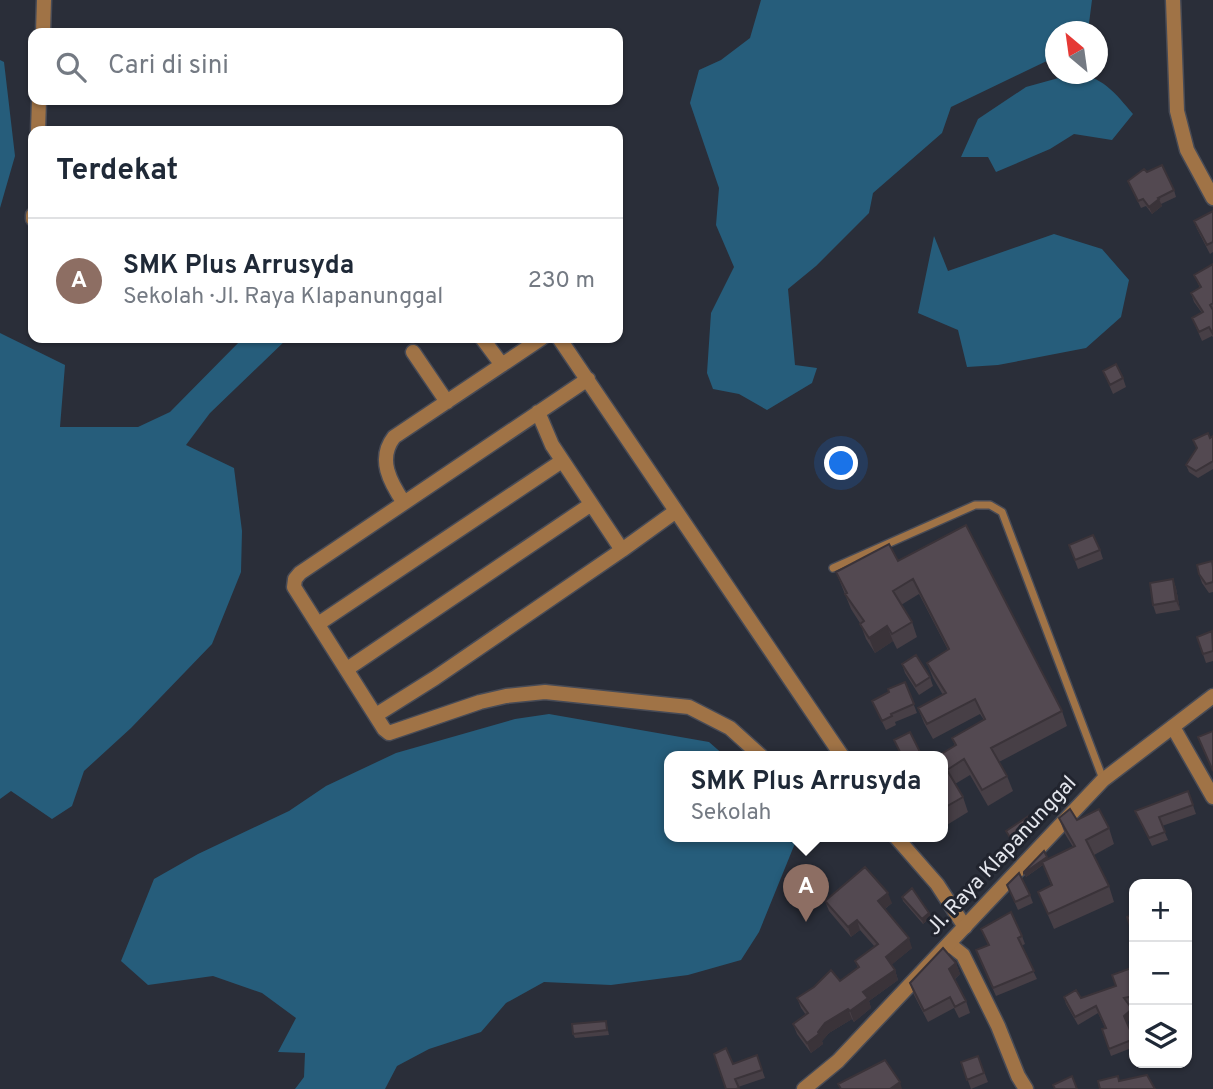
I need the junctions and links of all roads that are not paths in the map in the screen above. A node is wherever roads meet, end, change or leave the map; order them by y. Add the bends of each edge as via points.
1 (44, 0) edge
2 (1173, 0) edge
3 (43, 28) edge
4 (39, 105) edge
5 (38, 126) edge
6 (1213, 198) edge
7 (486, 343) edge
8 (535, 343) edge
9 (563, 343) edge
10 (413, 352) dead end
11 (502, 365) junction
12 (588, 379) junction
13 (447, 402) junction
14 (538, 412) junction
15 (562, 461) junction
16 (404, 503) junction
17 (590, 505) junction
18 (676, 511) junction
19 (622, 550) junction
20 (833, 568) dead end
21 (318, 624) junction
22 (347, 669) junction
23 (1213, 695) edge
24 (376, 715) junction
25 (1173, 727) junction
26 (755, 751) edge
27 (839, 751) edge
28 (1103, 780) junction
29 (1213, 797) edge
30 (900, 842) edge
31 (965, 926) junction
32 (949, 944) junction
33 (804, 1089) edge
34 (1026, 1089) edge

1 - 3 street
2 - 6 street via 1177,111 1187,150
4 - 5 street
7 - 11 street
8 - 11 street
9 - 12 street
10 - 13 street
11 - 13 street
12 - 14 street
12 - 18 street
13 - 16 street via 394,437 387,447 387,471
14 - 15 street
14 - 16 street
15 - 17 street
15 - 21 street
16 - 21 street via 295,579 294,587
17 - 19 street
17 - 22 street
18 - 19 street
18 - 27 street
19 - 24 street
20 - 28 lane via 975,505 990,505 1002,512
21 - 22 street
22 - 24 street
23 - 25 street, Jl. Raya Klapanunggal
24 - 26 street via 384,729 393,733 480,702 531,693 571,694 689,707 715,718
25 - 28 street, Jl. Raya Klapanunggal
25 - 29 street
28 - 31 street, Jl. Raya Klapanunggal
30 - 31 street
31 - 32 street, Jl. Raya Klapanunggal
32 - 33 street, Jl. Raya Klapanunggal via 838,1061
32 - 34 street via 963,955

